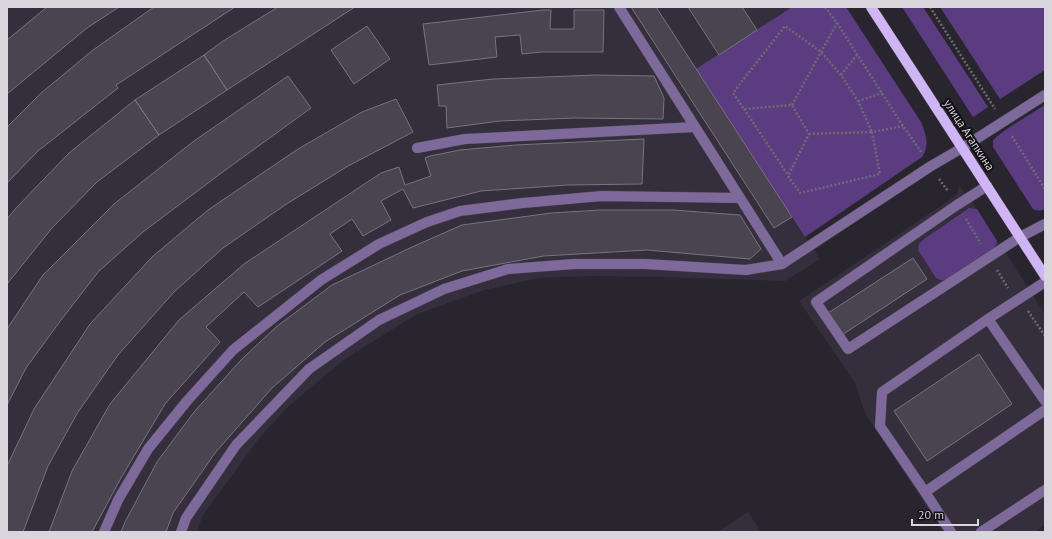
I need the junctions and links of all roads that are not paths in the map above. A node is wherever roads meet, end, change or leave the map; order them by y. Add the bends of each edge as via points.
1 (619, 7) edge
2 (871, 7) edge
3 (1045, 96) edge
4 (695, 127) junction
5 (417, 148) dead end
6 (962, 148) junction
7 (987, 186) junction
8 (740, 198) junction
9 (1045, 224) edge
10 (1020, 237) junction
11 (782, 264) junction
12 (1045, 276) edge
13 (1045, 282) edge
14 (988, 320) junction
15 (1045, 401) edge
16 (1045, 410) edge
17 (1045, 490) edge
18 (925, 492) junction
19 (104, 532) edge
20 (181, 532) edge
21 (951, 532) edge
22 (982, 532) edge

1 - 4 lane
2 - 6 main road, улица Агапкина
3 - 6 lane
4 - 5 lane via 465,139
4 - 8 lane
6 - 7 main road, улица Агапкина
6 - 11 lane via 930,166
7 - 10 main road, улица Агапкина
7 - 10 lane via 816,302 848,349
8 - 11 lane
8 - 19 lane via 602,196 460,211 427,222 379,244 321,280 233,350 148,449 118,500
9 - 10 lane
10 - 12 main road, улица Агапкина
11 - 20 lane via 746,270 644,264 574,264 508,269 444,288 379,320 309,369 236,445 186,518
13 - 14 lane
14 - 15 lane
14 - 18 lane via 882,392 880,426
16 - 18 lane
17 - 22 lane
18 - 21 lane

